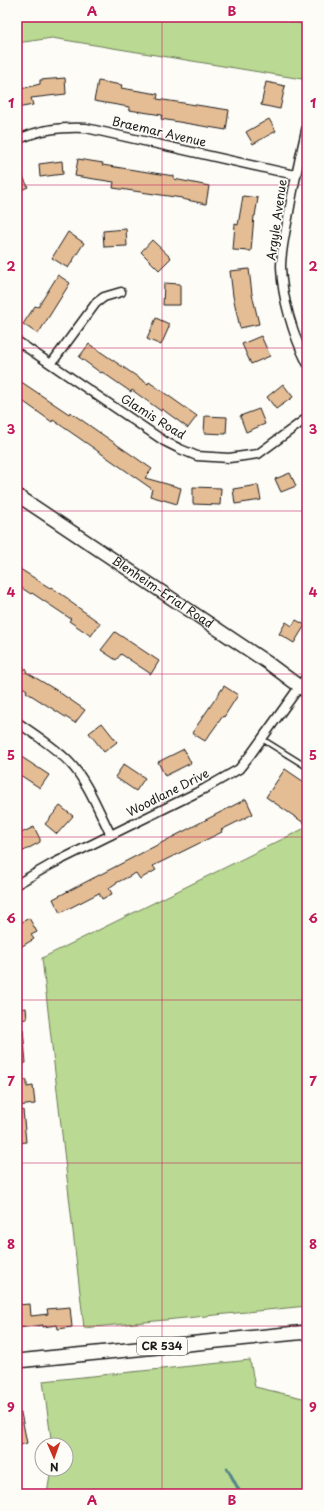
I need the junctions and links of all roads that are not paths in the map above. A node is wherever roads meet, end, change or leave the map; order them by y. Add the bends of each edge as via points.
1 (307, 126) edge
2 (17, 140) edge
3 (296, 175) junction
4 (121, 292) dead end
5 (17, 341) edge
6 (307, 363) edge
7 (51, 364) junction
8 (307, 418) edge
9 (17, 495) edge
10 (307, 676) edge
11 (303, 690) edge
12 (17, 722) edge
13 (262, 739) junction
14 (307, 766) edge
15 (111, 835) junction
16 (17, 884) edge
17 (307, 1332) edge
18 (17, 1361) edge

1 - 3 street, Argyle Avenue
2 - 3 street, Braemar Avenue via 46,130 64,127 86,128
3 - 6 street, Argyle Avenue via 281,266 285,297 299,348
4 - 7 street via 96,302
5 - 7 street, Glamis Road
7 - 8 street, Glamis Road via 164,441 197,456 229,458 258,454
9 - 11 main road, Blenheim-Erial Road via 268,663
10 - 11 street, Woodlane Drive
11 - 13 street, Woodlane Drive
12 - 15 street via 54,748 71,764 84,782
13 - 14 lane
13 - 15 street, Woodlane Drive via 238,769 204,789
15 - 16 street, Woodlane Drive
17 - 18 main road, CR 534

